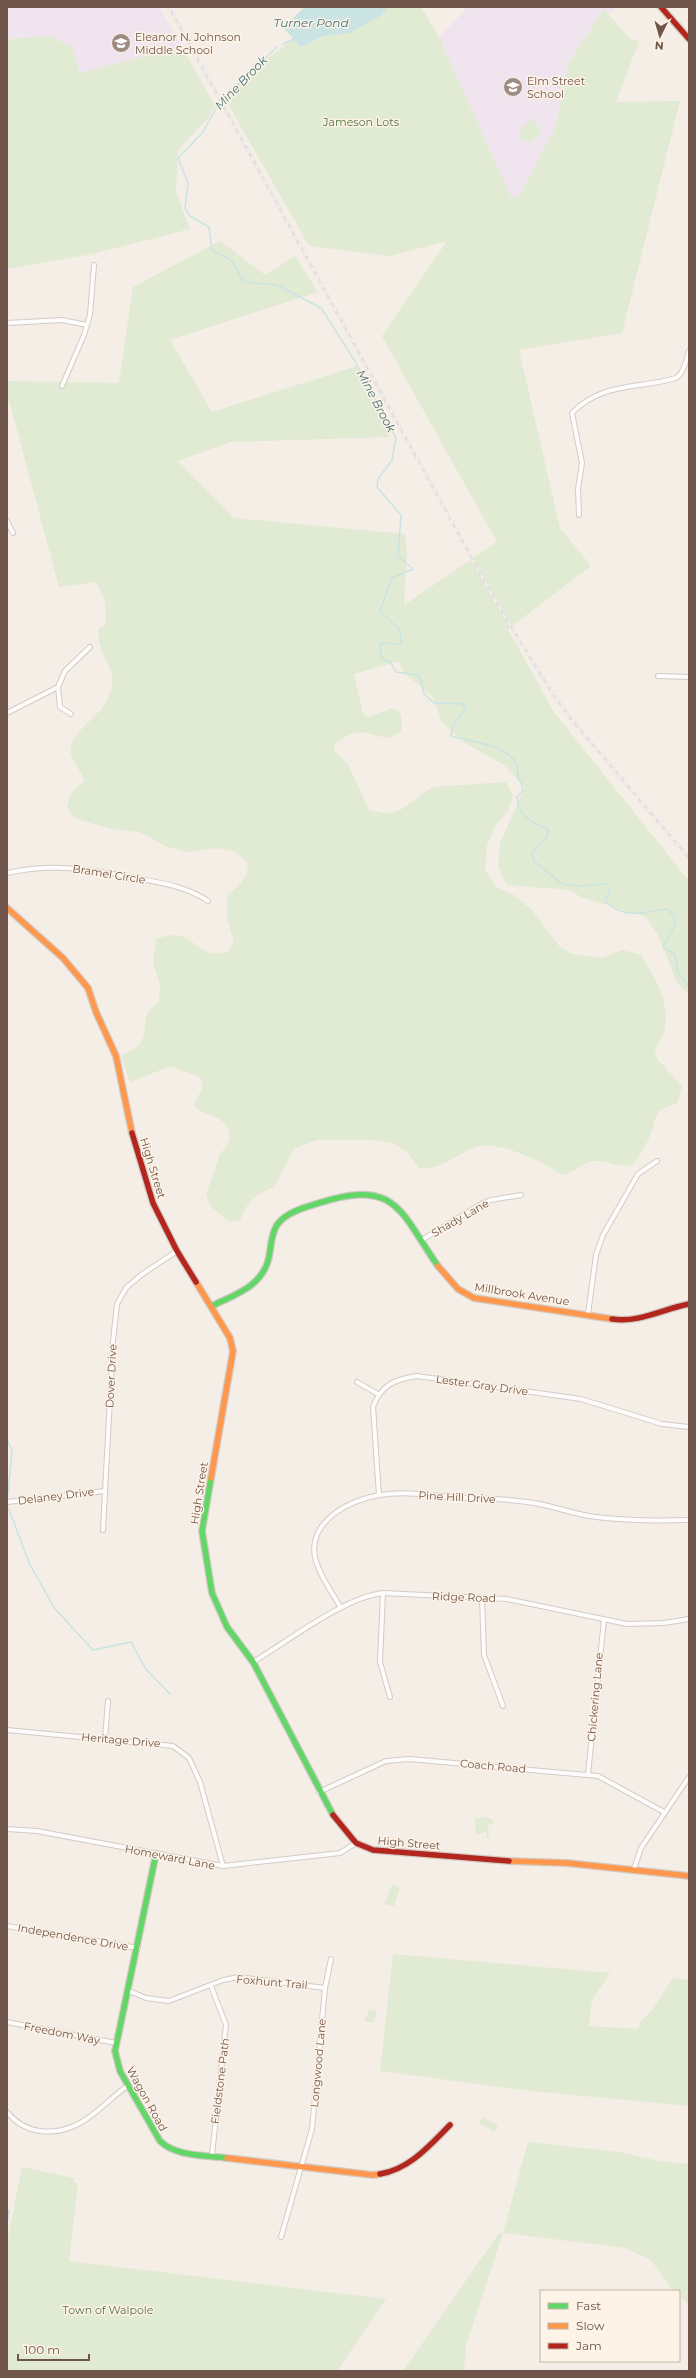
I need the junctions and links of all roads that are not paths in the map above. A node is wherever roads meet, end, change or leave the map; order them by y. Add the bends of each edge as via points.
1 (661, 7) edge
2 (689, 39) edge
3 (94, 265) dead end
4 (7, 324) edge
5 (87, 325) junction
6 (689, 351) edge
7 (62, 386) dead end
8 (579, 515) dead end
9 (7, 521) edge
10 (13, 533) dead end
11 (90, 647) dead end
12 (658, 676) dead end
13 (689, 676) edge
14 (58, 687) junction
15 (7, 713) edge
16 (71, 714) dead end
17 (7, 873) edge
18 (208, 901) dead end
19 (7, 910) edge
20 (657, 1161) dead end
21 (521, 1195) dead end
22 (422, 1240) junction
23 (178, 1251) junction
24 (689, 1304) edge
25 (212, 1306) junction
26 (588, 1314) junction
27 (356, 1382) dead end
28 (378, 1394) junction
29 (689, 1426) edge
30 (105, 1490) junction
31 (379, 1495) junction
32 (7, 1502) edge
33 (689, 1520) edge
34 (103, 1530) dead end
35 (383, 1593) junction
36 (482, 1598) junction
37 (341, 1608) junction
38 (689, 1619) edge
39 (604, 1620) junction
40 (253, 1662) junction
41 (390, 1697) dead end
42 (108, 1701) dead end
43 (503, 1706) dead end
44 (7, 1730) edge
45 (105, 1739) junction
46 (588, 1774) junction
47 (689, 1777) edge
48 (319, 1792) junction
49 (664, 1812) junction
50 (7, 1829) edge
51 (356, 1843) junction
52 (156, 1854) junction
53 (223, 1866) junction
54 (634, 1869) junction
55 (689, 1876) edge
56 (7, 1926) edge
57 (138, 1948) junction
58 (331, 1959) dead end
59 (211, 1986) junction
60 (325, 1988) junction
61 (129, 1991) junction
62 (7, 2022) edge
63 (116, 2043) junction
64 (128, 2086) junction
65 (7, 2112) edge
66 (450, 2125) dead end
67 (212, 2155) junction
68 (303, 2166) junction
69 (281, 2238) dead end

1 - 2 street
3 - 5 street
4 - 5 street via 62,320
5 - 7 street
6 - 8 street via 684,368 676,378 615,389 590,399 572,413 582,463 578,489
9 - 10 street
11 - 14 street via 66,671
12 - 13 street
14 - 15 street
14 - 16 street via 60,707
17 - 18 street, Bramel Circle via 53,868 93,869 178,886
19 - 23 street, High Street via 63,958 88,988 116,1056 129,1123 148,1190
20 - 26 street via 638,1174 603,1235 596,1256
21 - 22 street, Shady Lane via 481,1204
22 - 25 street, Millbrook Avenue via 397,1205 377,1195 355,1194 295,1210 284,1217 273,1233 266,1269 260,1278 249,1287
22 - 26 street, Millbrook Avenue via 446,1279 461,1293 488,1301
23 - 25 street, High Street
23 - 30 street, Dover Drive via 140,1275 126,1288 117,1304
24 - 26 street, Millbrook Avenue via 672,1306 635,1320
25 - 40 street, High Street via 230,1338 233,1351 204,1519 205,1557 212,1593 227,1627
27 - 28 street
28 - 29 street, Lester Gray Drive via 391,1382 417,1376 581,1399 662,1424
28 - 31 street via 373,1407 373,1418
30 - 32 street, Delaney Drive
30 - 34 street, Dover Drive
31 - 33 street, Pine Hill Drive via 400,1494 524,1502 590,1516 645,1521
31 - 37 street, Pine Hill Drive via 357,1501 337,1511 329,1518 317,1537 315,1556 319,1569
35 - 36 street, Ridge Road
35 - 37 street, Ridge Road via 367,1595
35 - 41 street via 380,1662
36 - 39 street, Ridge Road via 507,1598
36 - 43 street via 484,1655
37 - 40 street, Ridge Road
38 - 39 street, Ridge Road via 645,1625
39 - 46 street, Chickering Lane
40 - 48 street, High Street via 306,1761
42 - 45 street
44 - 45 street, Heritage Drive
45 - 53 street, Heritage Drive via 173,1746 184,1753 200,1782
46 - 48 street, Coach Road via 397,1759 356,1773
46 - 49 street, Coach Road via 609,1780
47 - 49 street
48 - 51 street, High Street via 335,1819
49 - 54 street via 641,1848
50 - 52 street, Homeward Lane
51 - 53 street, Homeward Lane via 340,1853
51 - 54 street, High Street via 373,1850 494,1861 567,1863
52 - 53 street, Homeward Lane
52 - 57 street, Wagon Road
54 - 55 street, High Street
56 - 57 street, Independence Drive
57 - 61 street, Wagon Road
58 - 60 street, Longwood Lane
59 - 60 street, Foxhunt Trail via 222,1980 239,1977
59 - 61 street, Foxhunt Trail via 169,2001 146,1998
59 - 67 street, Fieldstone Path via 226,2025
60 - 68 street, Longwood Lane via 312,2129
61 - 63 street, Wagon Road
62 - 63 street, Freedom Way
63 - 64 street, Wagon Road via 117,2063
64 - 65 street via 77,2126 60,2132 32,2130 21,2126
64 - 67 street, Wagon Road via 154,2134 165,2146 182,2152
66 - 68 street, Wagon Road via 416,2159 384,2174 373,2175
67 - 68 street, Wagon Road
68 - 69 street, Longwood Lane

